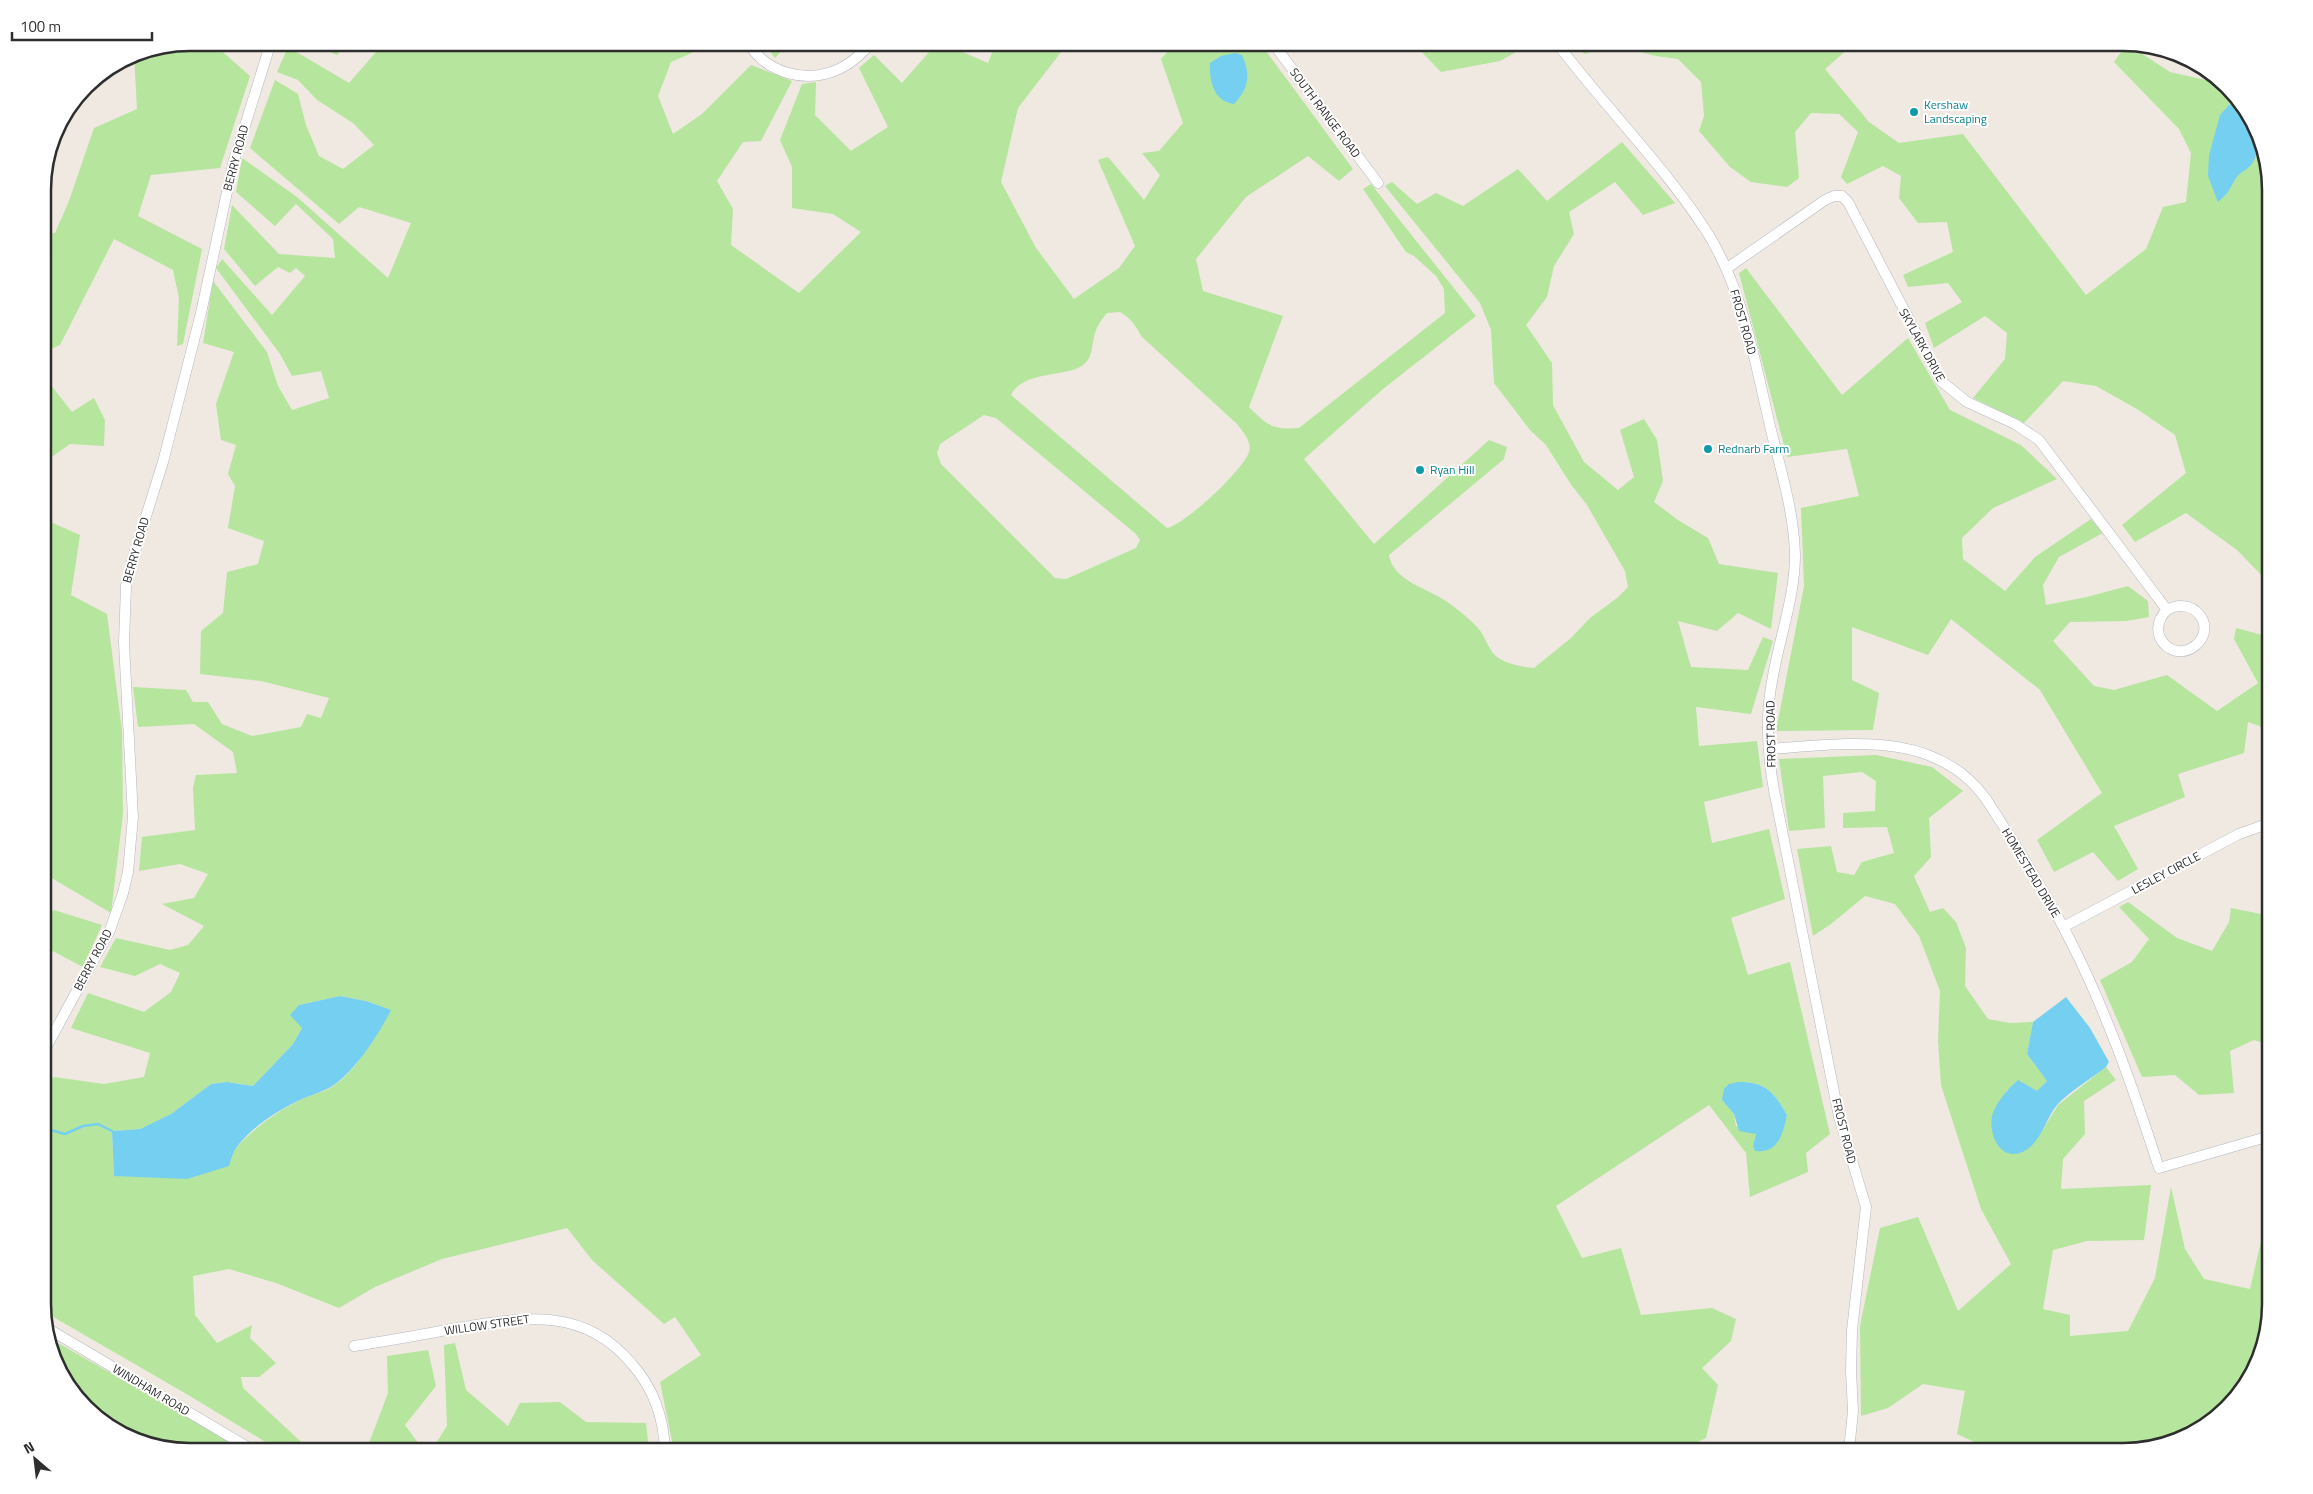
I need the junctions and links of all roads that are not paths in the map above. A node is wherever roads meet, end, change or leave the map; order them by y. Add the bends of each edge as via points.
1 (1279, 51) edge
2 (1564, 51) edge
3 (268, 52) edge
4 (755, 52) edge
5 (861, 52) edge
6 (1378, 183) dead end
7 (1726, 269) junction
8 (2167, 610) junction
9 (1769, 749) junction
10 (2262, 827) edge
11 (2063, 927) junction
12 (52, 1036) edge
13 (2262, 1138) edge
14 (54, 1332) edge
15 (354, 1346) dead end
16 (239, 1443) edge
17 (664, 1443) edge
18 (1850, 1443) edge

1 - 6 street, SOUTH RANGE ROAD
2 - 7 street, FROST ROAD via 1705,229
3 - 12 street, BERRY ROAD via 233,164 201,313 163,462 126,586 124,665 133,817 128,872 110,930
4 - 5 street via 763,62 784,72 806,76 840,68
7 - 8 street, SKYLARK DRIVE via 1825,200 1842,196 1940,381 1967,402 2015,424 2039,440
7 - 9 street, FROST ROAD via 1743,316 1789,503 1795,556 1770,696
8 - 8 street via 2160,617 2158,626 2164,644 2172,650 2182,651 2196,646 2204,633 2199,614 2186,606 2176,605
9 - 11 street, HOMESTEAD DRIVE via 1886,744 1921,751 1950,766 1975,785 1986,799
9 - 18 street, FROST ROAD via 1774,790 1839,1117 1866,1207 1852,1330 1853,1411
10 - 11 street, LESLEY CIRCLE via 2239,834
11 - 13 street, HOMESTEAD DRIVE via 2118,1046 2159,1168
14 - 16 street, WINDHAM ROAD
15 - 17 street, WILLOW STREET via 511,1319 540,1318 568,1323 608,1341 638,1371 658,1410

